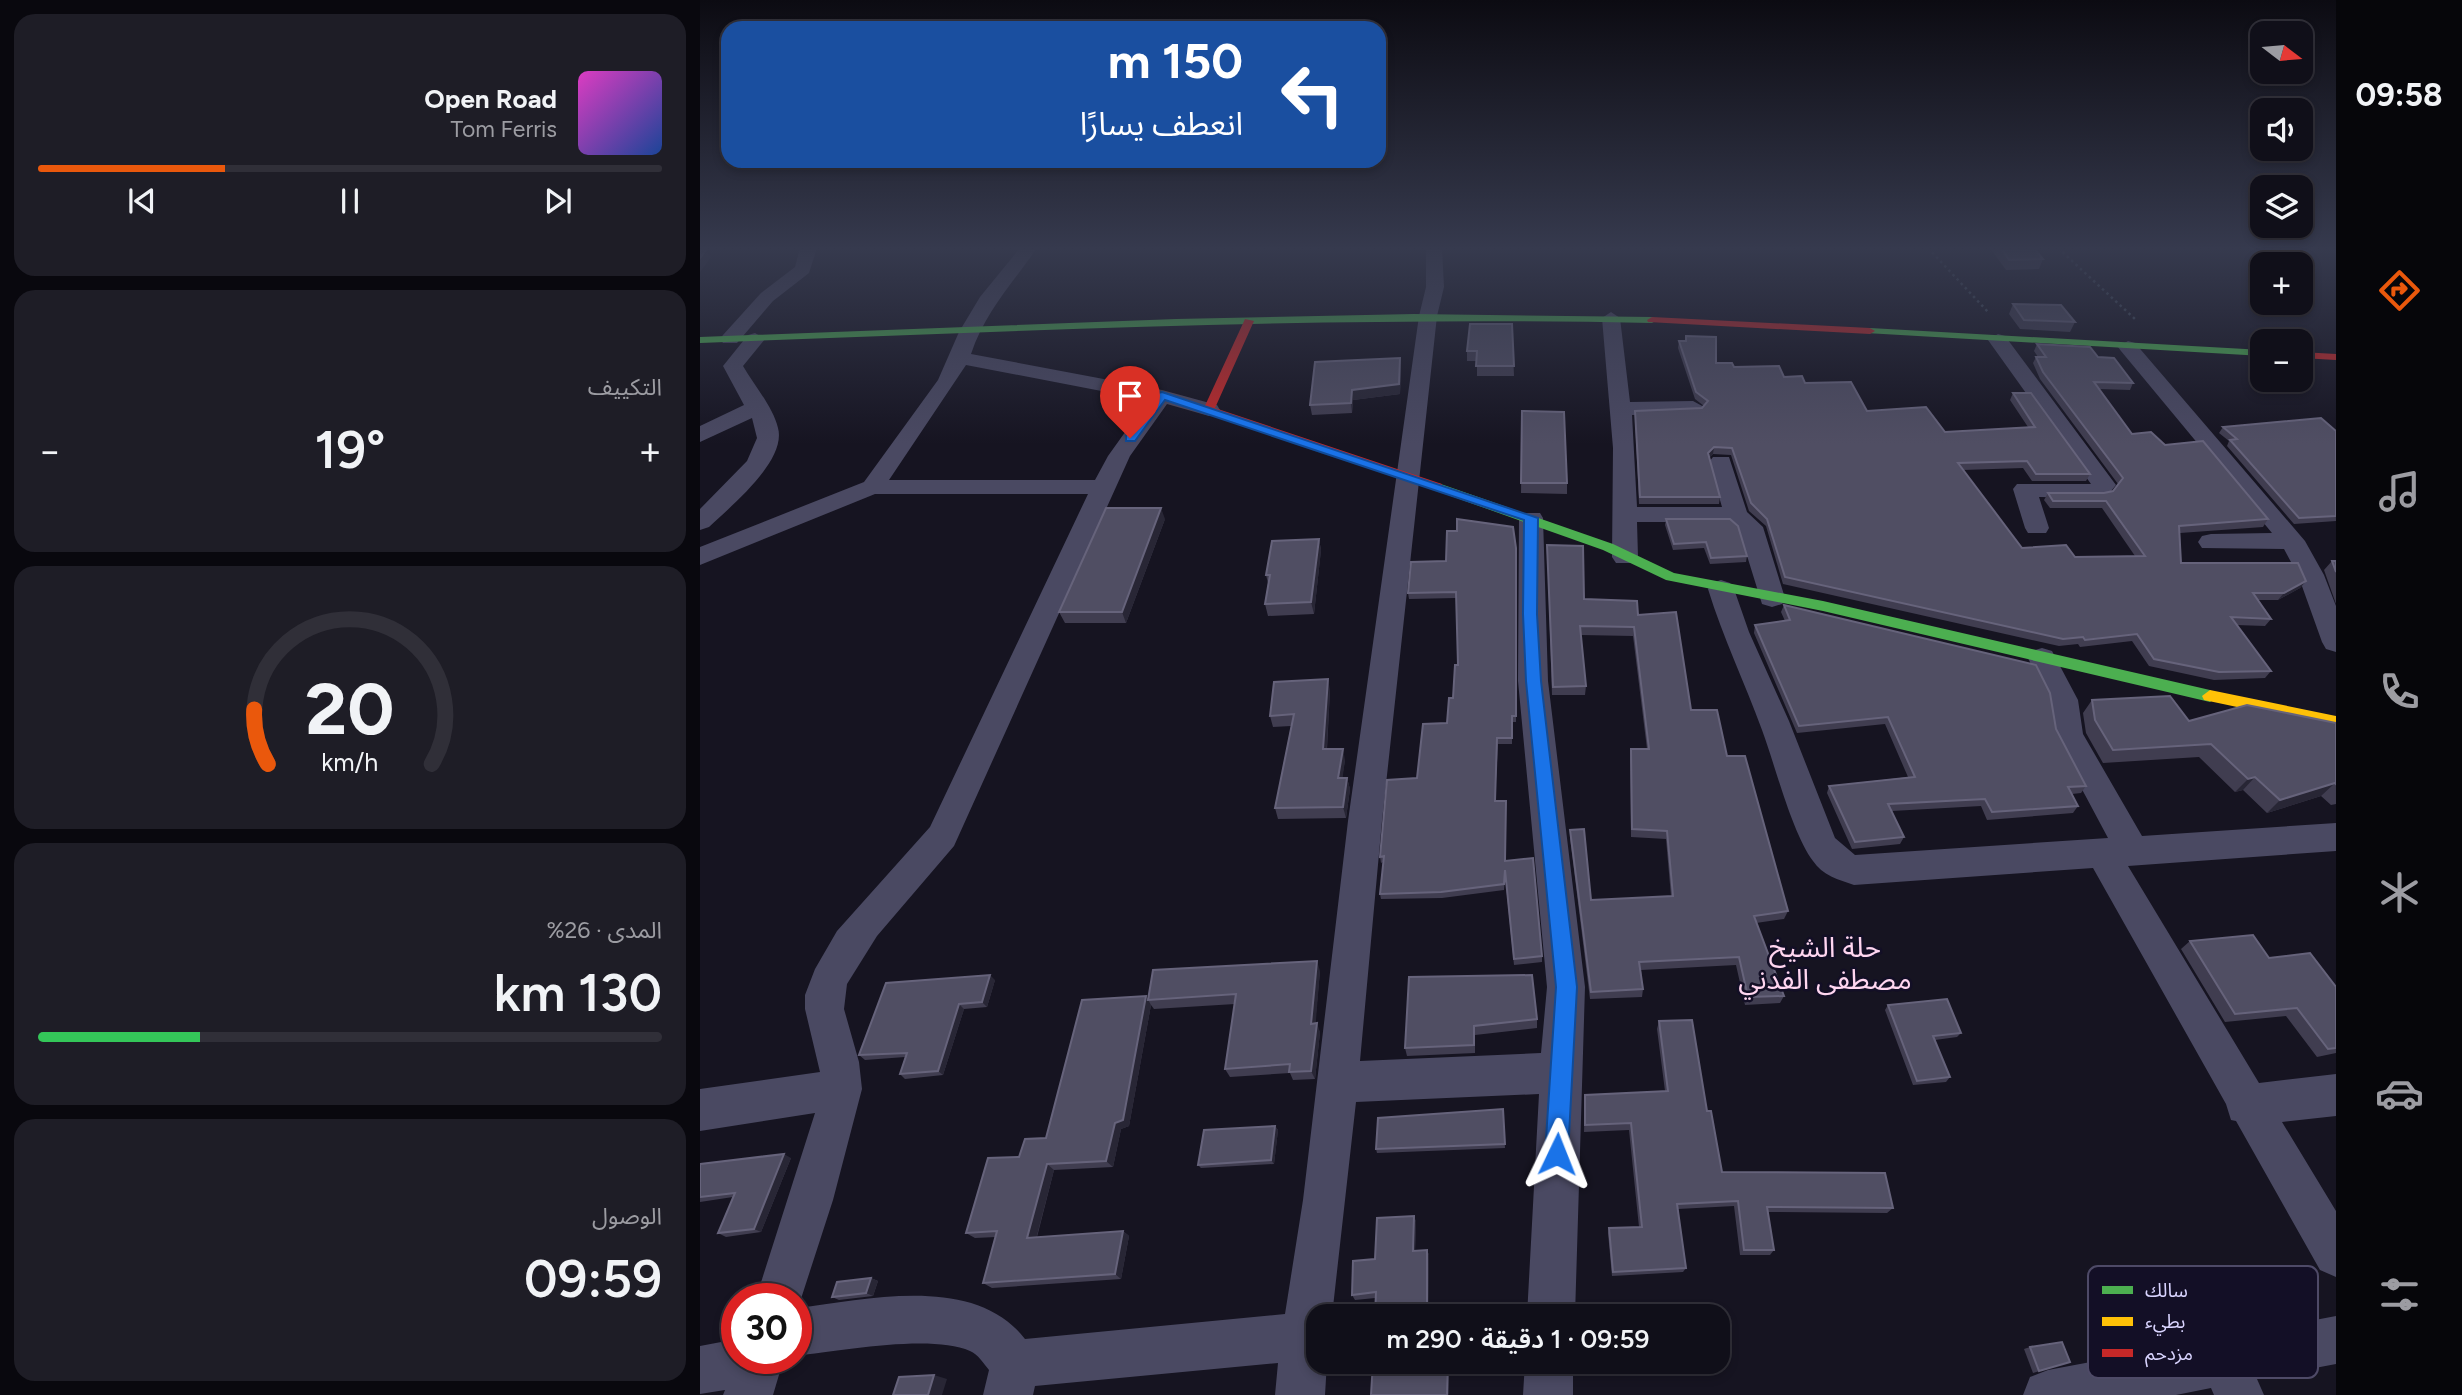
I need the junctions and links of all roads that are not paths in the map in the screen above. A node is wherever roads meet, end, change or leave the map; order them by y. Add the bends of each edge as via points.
1 (753, 313) edge
2 (980, 313) edge
3 (1428, 316) junction
4 (1611, 318) junction
5 (1249, 321) junction
6 (969, 332) junction
7 (730, 339) junction
8 (755, 339) junction
9 (700, 340) edge
10 (2007, 341) junction
11 (2128, 347) junction
12 (2250, 352) edge
13 (2313, 356) edge
14 (2336, 357) edge
15 (960, 358) junction
16 (1162, 396) junction
17 (1693, 407) edge
18 (755, 408) junction
19 (1622, 409) junction
20 (1209, 410) junction
21 (700, 435) edge
22 (1721, 462) dead end
23 (1410, 476) junction
24 (872, 487) junction
25 (1103, 487) junction
26 (1627, 514) junction
27 (1736, 515) junction
28 (1531, 518) junction
29 (700, 523) edge
30 (2037, 528) dead end
31 (2292, 541) junction
32 (2211, 542) dead end
33 (700, 557) edge
34 (1625, 557) junction
35 (1721, 589) junction
36 (1772, 598) junction
37 (2336, 642) edge
38 (2042, 658) junction
39 (2336, 722) edge
40 (2336, 837) edge
41 (2117, 852) junction
42 (1560, 1073) junction
43 (1336, 1084) junction
44 (842, 1089) junction
45 (2336, 1095) edge
46 (2246, 1105) junction
47 (700, 1110) edge
48 (2336, 1254) edge
49 (784, 1283) edge
50 (1551, 1304) edge
51 (1305, 1336) junction
52 (2336, 1340) edge
53 (2318, 1347) edge
54 (812, 1348) edge
55 (721, 1367) edge
56 (700, 1370) edge
57 (1549, 1374) edge
58 (1012, 1379) edge
59 (2232, 1379) edge
60 (1300, 1395) edge
61 (1548, 1395) edge
62 (2048, 1395) edge

1 - 7 street
2 - 6 street
3 - 4 street
3 - 5 street
3 - 23 street
4 - 10 street
4 - 19 street
5 - 6 street
5 - 20 street
6 - 8 street
6 - 15 street
7 - 8 street
7 - 9 street
8 - 18 street via 733,366
10 - 11 street
10 - 30 street via 2104,485 2099,491 2025,489
11 - 12 street
11 - 31 street
13 - 14 street
15 - 16 street
15 - 24 street
16 - 20 street
16 - 25 street via 1146,414
17 - 19 street
18 - 21 street
18 - 29 street via 771,435 768,447
19 - 26 street
20 - 23 street
22 - 27 street
23 - 28 street
23 - 43 street
24 - 25 street
24 - 33 street
25 - 44 street via 942,836 923,864 867,924 829,979 822,998 840,1057
26 - 27 street
26 - 34 street
27 - 36 street via 1751,527
28 - 34 street
28 - 42 street via 1533,681 1566,987
31 - 32 street
31 - 37 street via 2311,575
34 - 35 street via 1671,577
35 - 36 street
35 - 41 street via 1820,844 1832,861 1854,870
36 - 38 street
38 - 39 street
38 - 41 street via 2063,700 2068,735
40 - 41 street
41 - 46 street
42 - 43 street via 1386,1078
42 - 50 street
43 - 51 street
44 - 47 street
44 - 49 street
45 - 46 street
46 - 48 street
51 - 58 street
51 - 60 street
52 - 53 street
54 - 58 street via 899,1323 952,1322 989,1334
55 - 56 street
57 - 61 street
59 - 62 street

